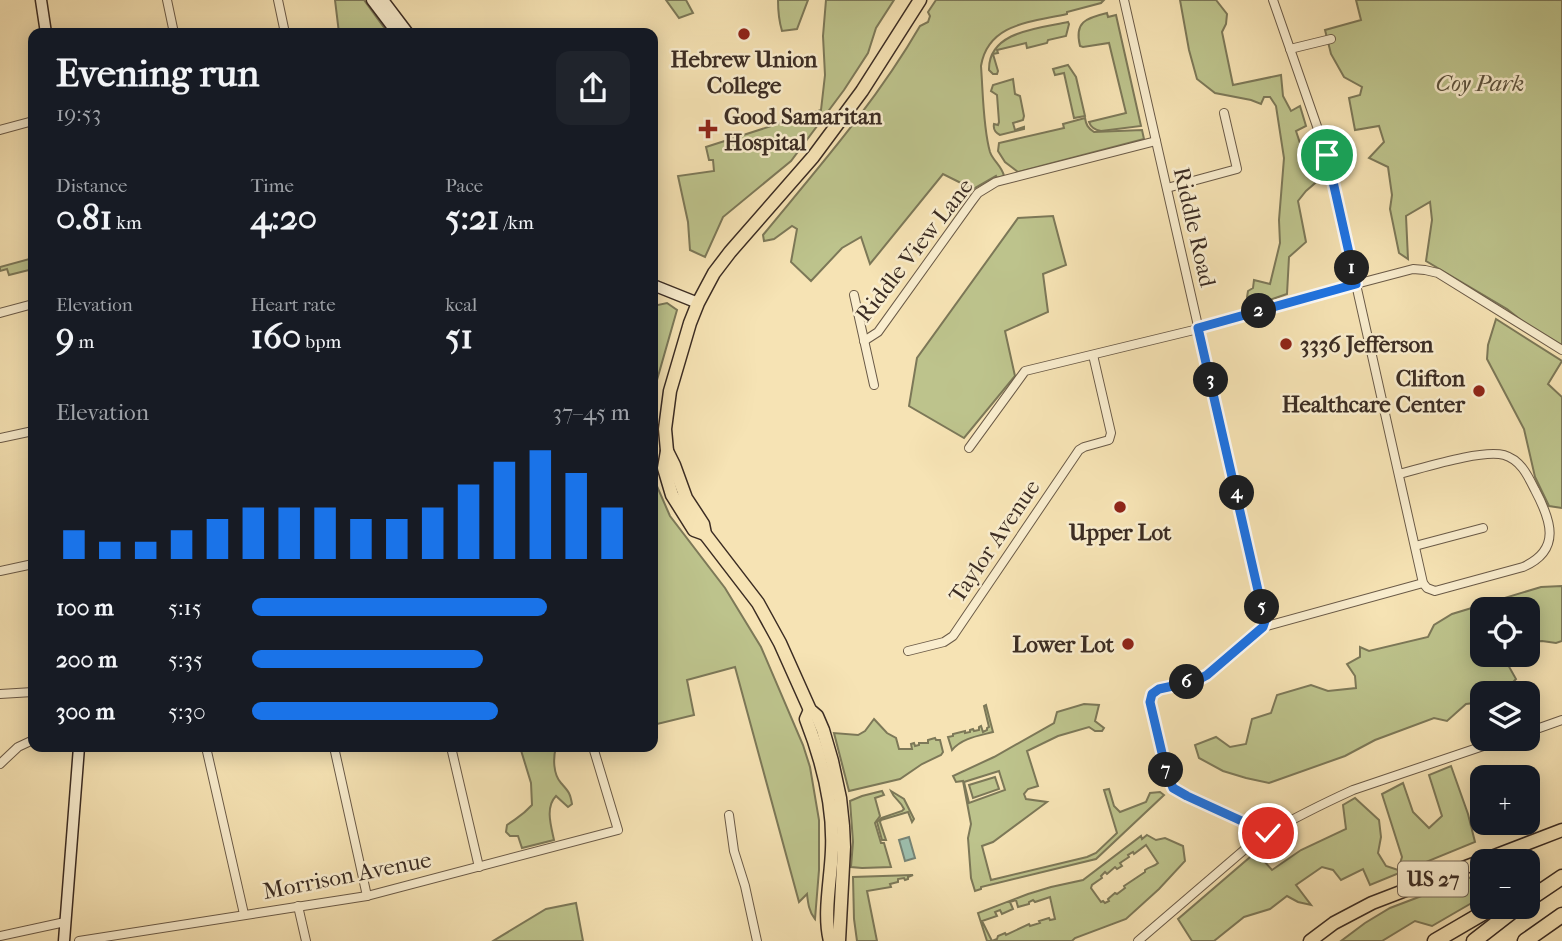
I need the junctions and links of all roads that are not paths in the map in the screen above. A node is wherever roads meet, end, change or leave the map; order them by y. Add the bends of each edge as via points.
1 (41, 0) edge
2 (167, 0) edge
3 (278, 0) edge
4 (372, 0) edge
5 (383, 0) edge
6 (920, 0) edge
7 (1124, 0) edge
8 (1273, 0) edge
9 (45, 28) edge
10 (173, 28) edge
11 (284, 28) edge
12 (393, 28) edge
13 (404, 28) edge
14 (1331, 39) dead end
15 (1290, 50) junction
16 (1224, 113) dead end
17 (28, 122) edge
18 (0, 130) edge
19 (1156, 141) junction
20 (1167, 188) junction
21 (1356, 284) junction
22 (658, 287) edge
23 (854, 295) dead end
24 (698, 303) junction
25 (28, 305) edge
26 (0, 313) edge
27 (1198, 328) junction
28 (864, 341) junction
29 (1562, 350) edge
30 (1093, 355) junction
31 (874, 385) dead end
32 (28, 432) edge
33 (0, 438) edge
34 (970, 448) dead end
35 (1399, 474) junction
36 (1483, 528) dead end
37 (1415, 547) junction
38 (28, 565) edge
39 (0, 571) edge
40 (1423, 583) junction
41 (1263, 627) junction
42 (908, 651) dead end
43 (28, 692) edge
44 (0, 694) edge
45 (810, 710) junction
46 (1562, 720) edge
47 (1540, 728) edge
48 (28, 742) edge
49 (1470, 750) edge
50 (80, 752) edge
51 (207, 752) edge
52 (335, 752) edge
53 (452, 752) edge
54 (595, 752) edge
55 (0, 764) edge
56 (729, 815) dead end
57 (1562, 830) edge
58 (1268, 833) junction
59 (479, 867) junction
60 (1562, 875) edge
61 (1540, 885) edge
62 (1540, 892) edge
63 (367, 895) junction
64 (298, 906) junction
65 (244, 914) junction
66 (1562, 915) edge
67 (1473, 919) edge
68 (1502, 919) edge
69 (65, 922) junction
70 (0, 936) edge
71 (64, 941) edge
72 (79, 941) edge
73 (306, 941) edge
74 (757, 941) edge
75 (830, 941) edge
76 (839, 941) edge
77 (1138, 941) edge
78 (1310, 941) edge
79 (1435, 941) edge
80 (1474, 941) edge
81 (1525, 941) edge

1 - 9 main road
2 - 10 street
3 - 11 street
4 - 12 main road
5 - 13 main road
6 - 24 main road via 813,158 730,252
7 - 19 street, Riddle Road
8 - 15 street
14 - 15 street
15 - 21 street via 1327,155
16 - 20 street via 1237,169
17 - 18 street
19 - 20 street, Riddle Road
19 - 28 street, Riddle View Lane via 986,187 878,332
20 - 27 street, Riddle Road
21 - 27 street
21 - 29 street via 1413,269 1438,273
21 - 35 street
22 - 24 main road
23 - 28 street
24 - 45 main road via 670,391 664,468 672,495 694,530 705,534 758,603
25 - 26 street
27 - 30 street
27 - 41 street, Riddle Road via 1265,616
28 - 31 street
30 - 34 street via 1025,371
30 - 42 street, Taylor Avenue via 1109,440 1079,450 953,636
32 - 33 street
35 - 37 street
35 - 40 street via 1485,453 1504,455 1524,470 1546,509 1550,527 1545,549 1523,567 1431,590
36 - 37 street
37 - 40 street
38 - 39 street
40 - 41 street
41 - 58 street via 1207,675 1159,689 1150,702 1173,788
43 - 44 street
45 - 75 main road via 806,719 819,756 832,828
45 - 76 main road via 817,716 829,748 843,826
46 - 47 street
48 - 55 street
49 - 58 street via 1353,790
50 - 69 main road
51 - 65 street
52 - 63 street
53 - 59 street
54 - 59 street, Morrison Avenue via 618,830
56 - 74 street
57 - 78 main road, US 27 via 1372,903
58 - 77 street
59 - 63 street, Morrison Avenue
60 - 61 highway
60 - 62 highway
63 - 64 street, Morrison Avenue
64 - 65 street, Morrison Avenue
64 - 73 street
65 - 72 street, Morrison Avenue
66 - 81 highway
67 - 79 highway
68 - 80 highway
69 - 70 street
69 - 71 main road

